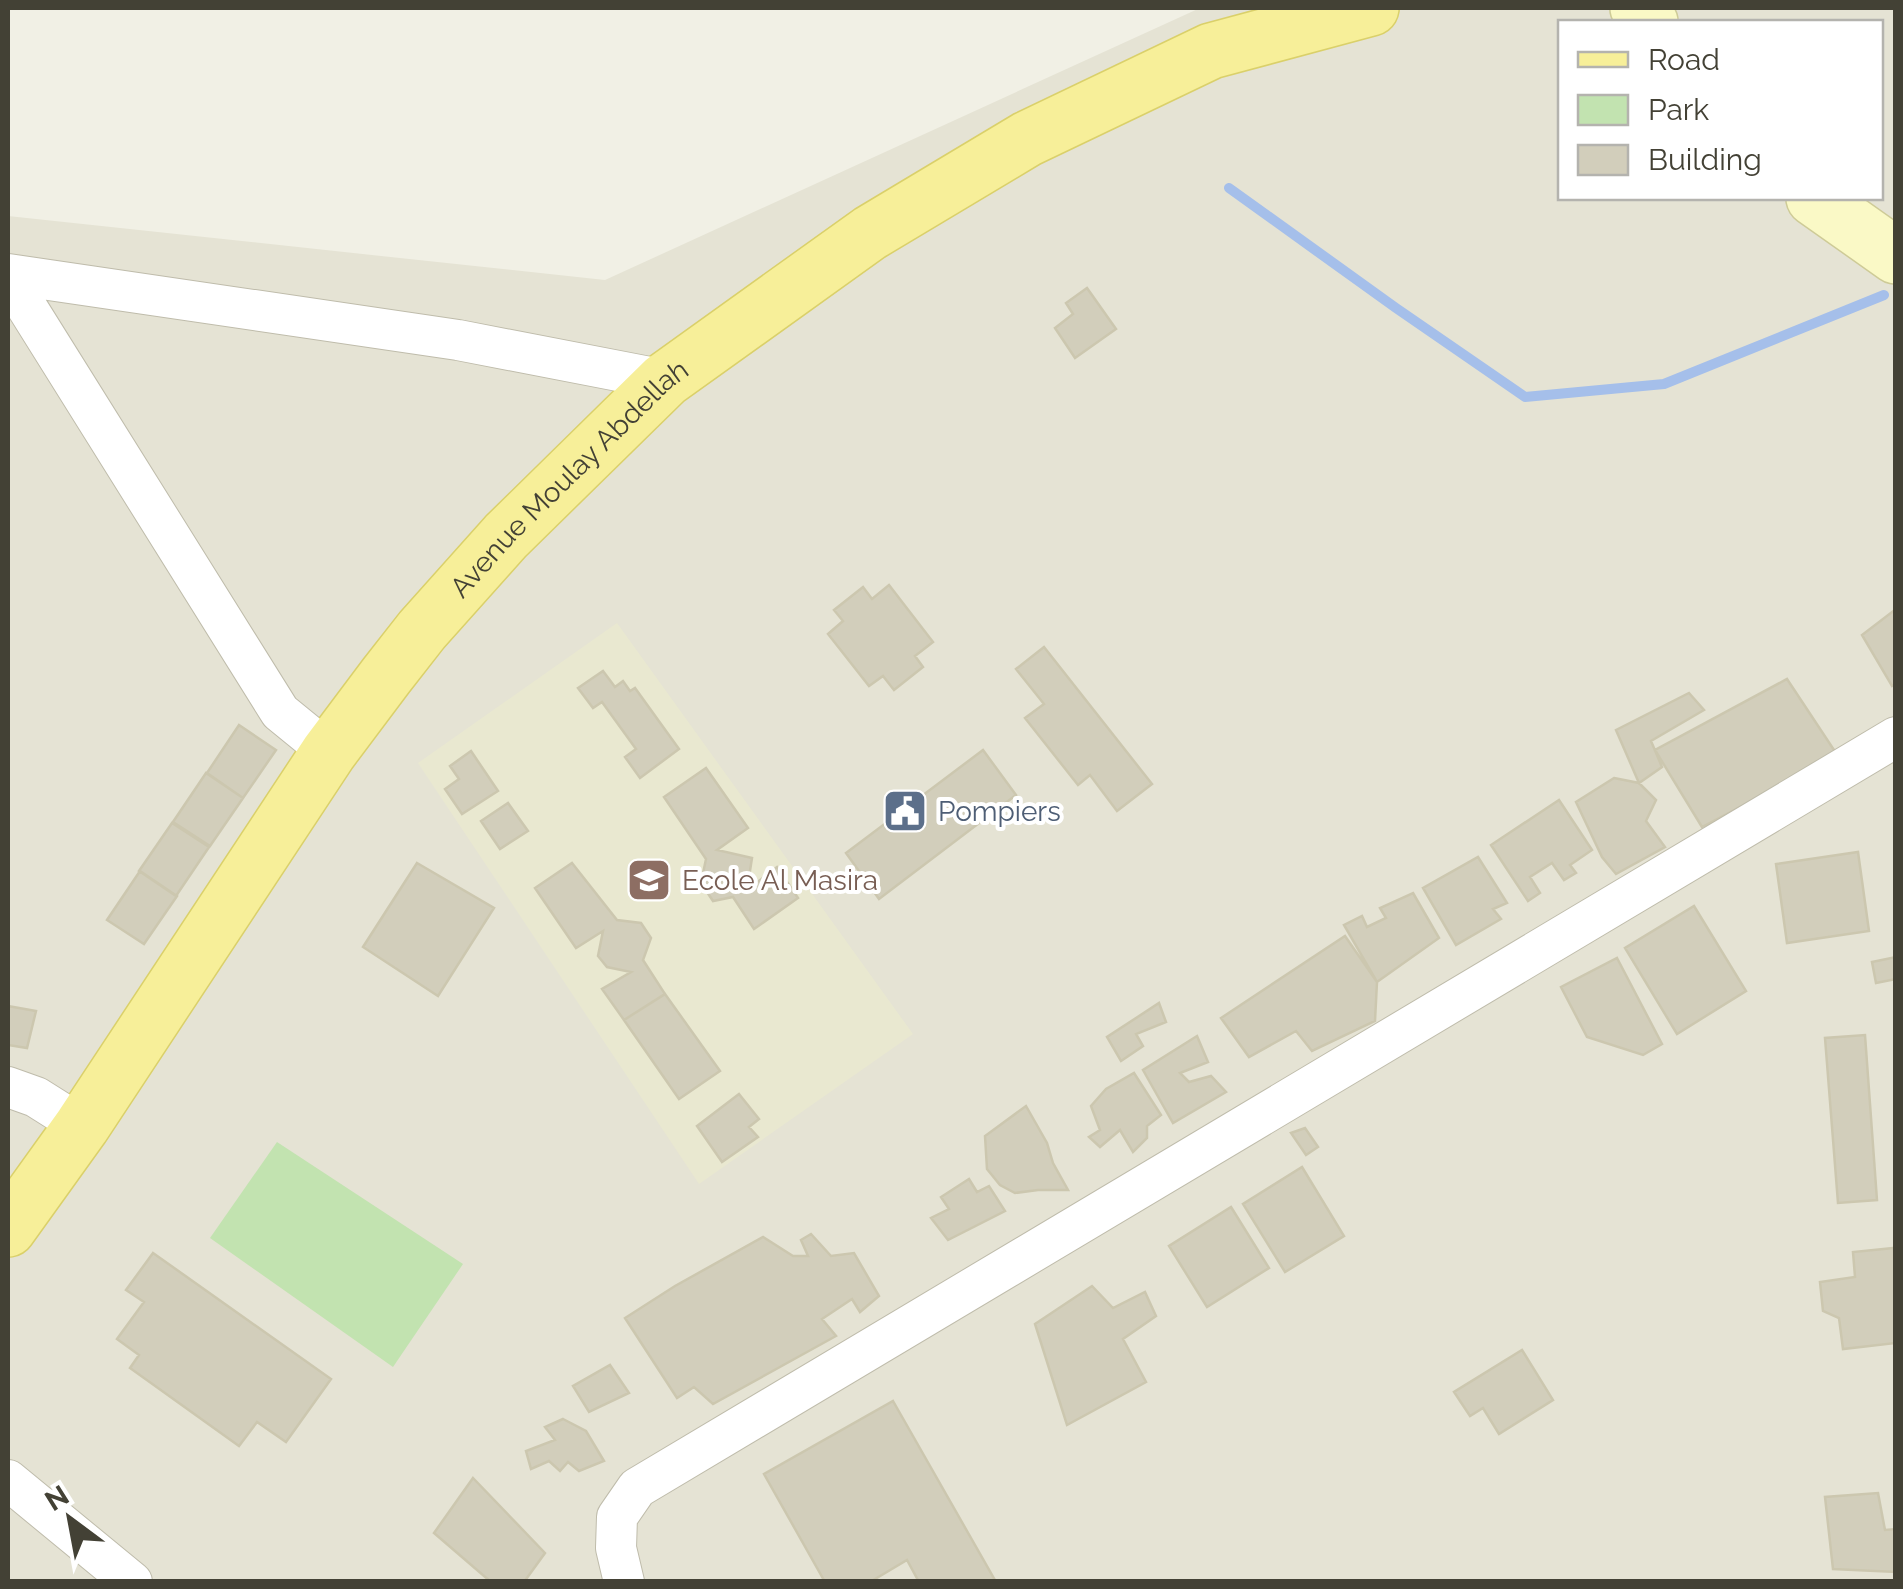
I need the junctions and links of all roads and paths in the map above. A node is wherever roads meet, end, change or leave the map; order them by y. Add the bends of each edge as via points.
1 (1370, 8) edge
2 (1827, 207) edge
3 (1896, 256) edge
4 (8, 275) edge
5 (666, 380) junction
6 (1896, 737) edge
7 (330, 752) junction
8 (8, 1087) edge
9 (82, 1126) junction
10 (8, 1229) edge
11 (8, 1480) edge
12 (132, 1582) edge
13 (624, 1582) edge

1 - 5 main road, Avenue Moulay Abdellah via 1211,52 1027,139 870,233
2 - 3 main road
4 - 5 street via 458,340
4 - 7 street via 280,712
5 - 7 main road, Avenue Moulay Abdellah via 506,536 422,630
6 - 13 street via 636,1488 616,1517
7 - 9 main road, Avenue Moulay Abdellah
8 - 9 street
9 - 10 main road, Avenue Moulay Abdellah
11 - 12 street

